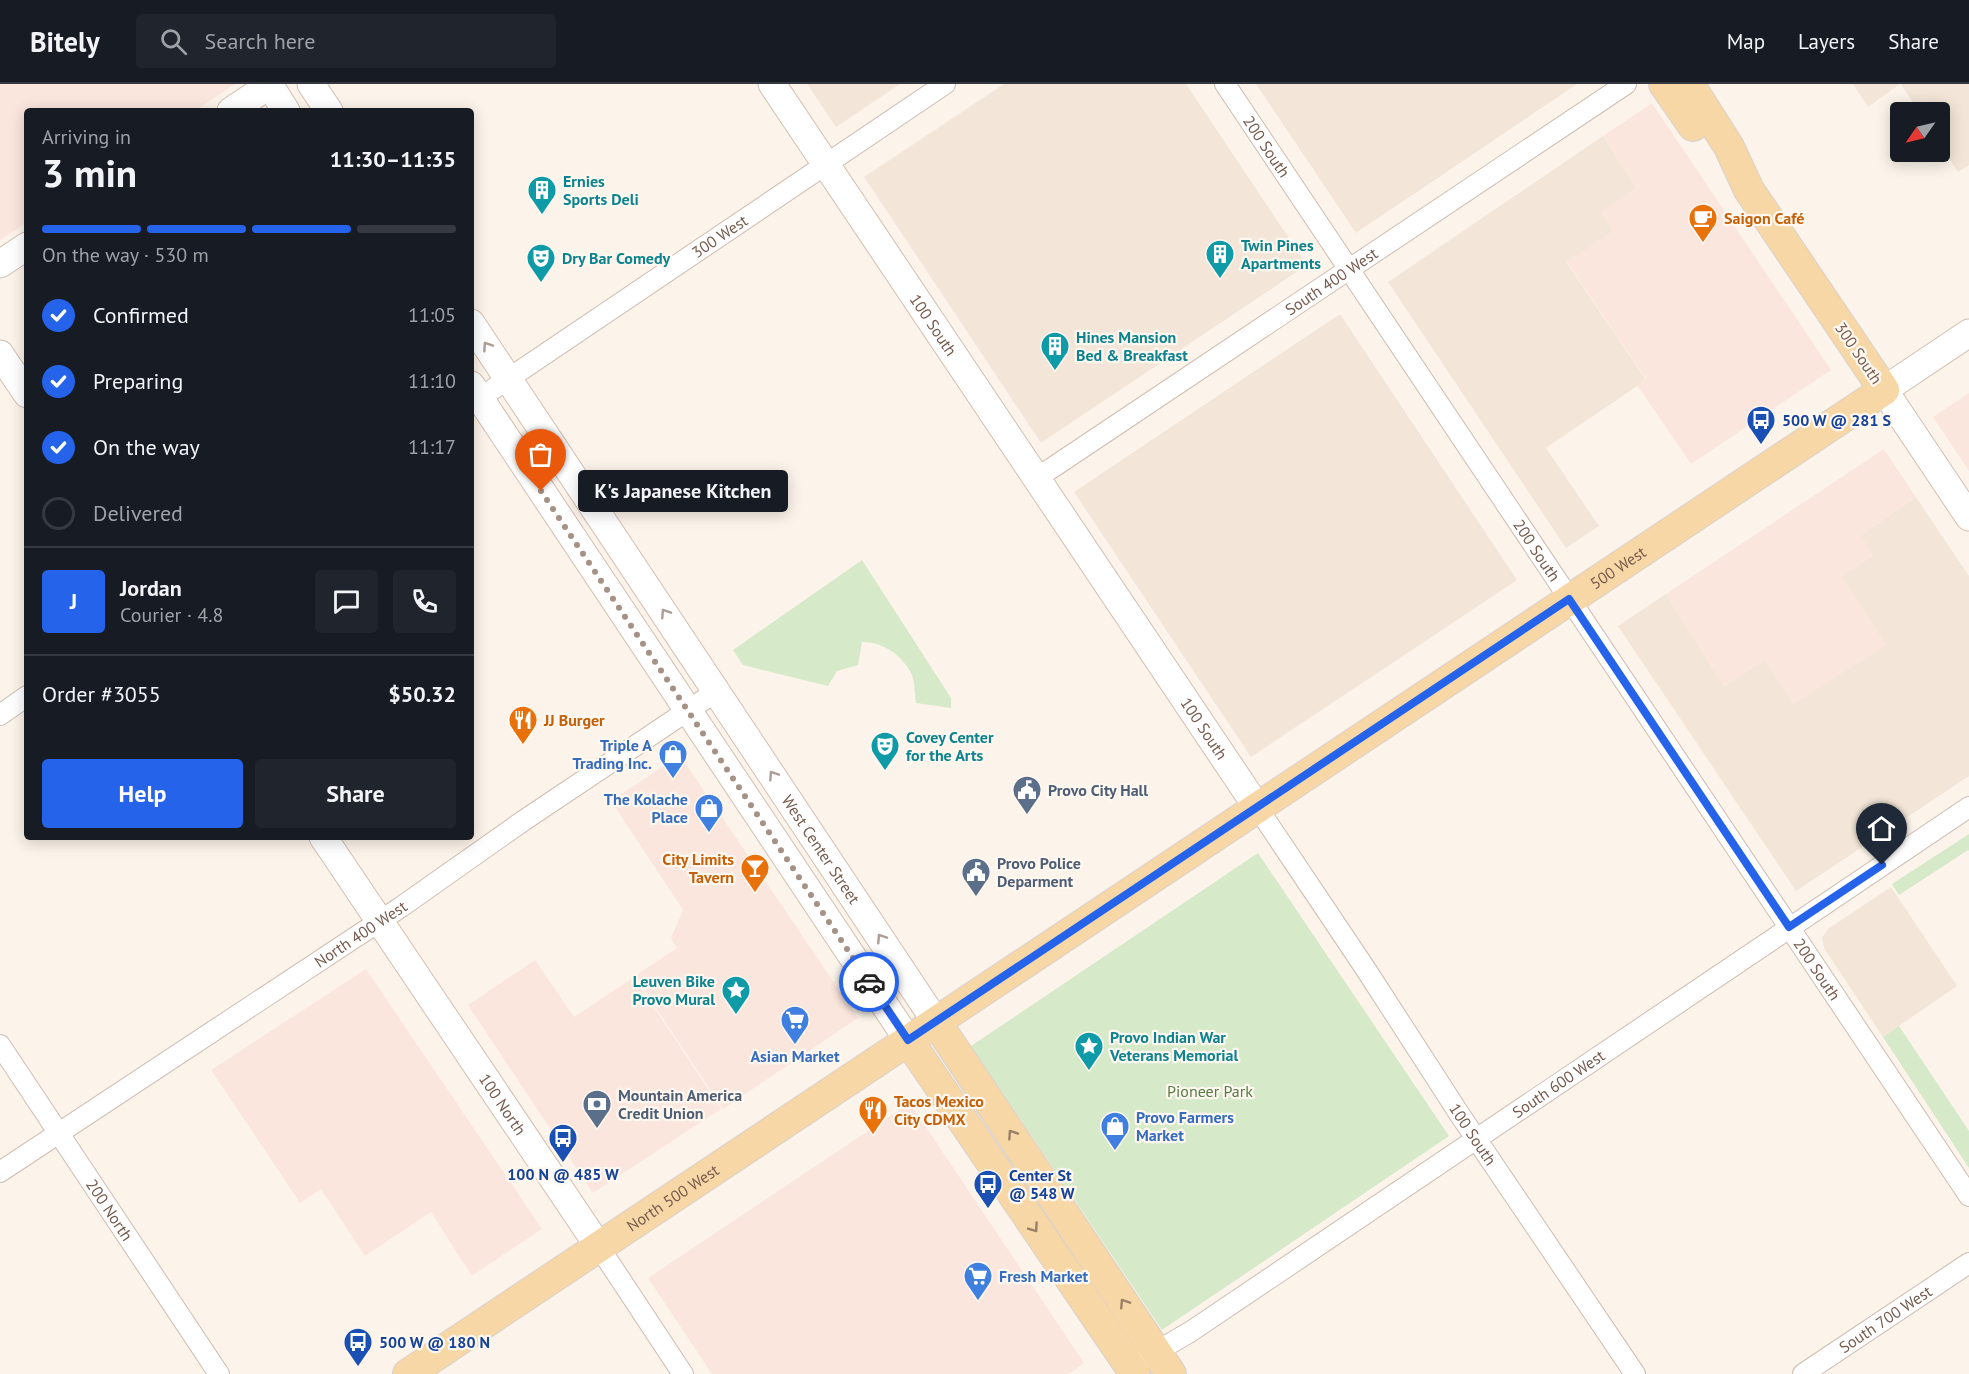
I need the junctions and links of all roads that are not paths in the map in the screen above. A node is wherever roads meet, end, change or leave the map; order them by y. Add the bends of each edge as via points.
1 (270, 84) edge
2 (311, 84) edge
3 (772, 84) edge
4 (945, 84) edge
5 (1225, 84) edge
6 (1626, 84) edge
7 (1664, 84) edge
8 (1689, 84) edge
9 (235, 108) edge
10 (284, 108) edge
11 (327, 108) edge
12 (825, 164) junction
13 (1749, 190) junction
14 (24, 248) edge
15 (0, 264) edge
16 (1349, 269) junction
17 (1969, 333) edge
18 (474, 338) edge
19 (0, 354) edge
20 (24, 390) edge
21 (1884, 390) junction
22 (485, 391) edge
23 (1037, 478) junction
24 (1969, 517) edge
25 (1569, 599) junction
26 (717, 691) junction
27 (24, 698) edge
28 (688, 711) junction
29 (0, 715) edge
30 (1257, 807) junction
31 (1969, 807) edge
32 (324, 840) edge
33 (379, 922) junction
34 (1789, 927) junction
35 (936, 1022) junction
36 (908, 1040) junction
37 (0, 1045) edge
38 (58, 1133) junction
39 (1477, 1140) junction
40 (0, 1172) edge
41 (1969, 1196) edge
42 (599, 1247) junction
43 (1969, 1263) edge
44 (1143, 1367) edge
45 (219, 1374) edge
46 (408, 1374) edge
47 (683, 1374) edge
48 (1635, 1374) edge
49 (1803, 1374) edge

1 - 9 main road
1 - 10 main road
2 - 11 main road
3 - 12 main road, 100 South
4 - 12 street, 300 West
5 - 16 street, 200 South
6 - 16 street, South 400 West
7 - 13 main road, 300 South via 1713,155
8 - 13 main road, 300 South via 1729,147
12 - 22 street, 300 West
12 - 23 main road, 100 South
13 - 21 main road, 300 South
14 - 15 main road
16 - 23 street, South 400 West
16 - 25 street, 200 South
17 - 21 main road, 500 West
22 -> 18 main road, West Center Street
19 - 20 main road
21 - 24 main road, 300 South
21 - 25 main road, 500 West
26 -> 22 main road, West Center Street
22 - 28 main road, West Center Street
23 - 30 main road, 100 South
25 - 30 main road, 500 West
25 - 34 street, 200 South
26 - 28 street, North 400 West
35 -> 26 main road, West Center Street
27 - 29 street
28 - 33 street, North 400 West
28 - 36 main road, West Center Street
30 - 35 main road, 500 West
30 - 39 street, 100 South
31 - 34 street, South 600 West
32 - 33 main road, 100 North
33 - 38 street, North 400 West
33 - 42 main road, 100 North
34 - 39 street, South 600 West
34 - 41 street, 200 South
35 - 36 main road, North 500 West
44 -> 35 main road, West Center Street
36 - 42 main road, North 500 West
36 -> 44 main road, West Center Street
37 - 38 street, 200 North
38 - 40 street, North 400 West
38 - 45 street, 200 North
39 - 44 street, South 600 West
39 - 48 street, 100 South
42 - 46 main road, North 500 West
42 - 47 street, 100 North
43 - 49 street, South 700 West

